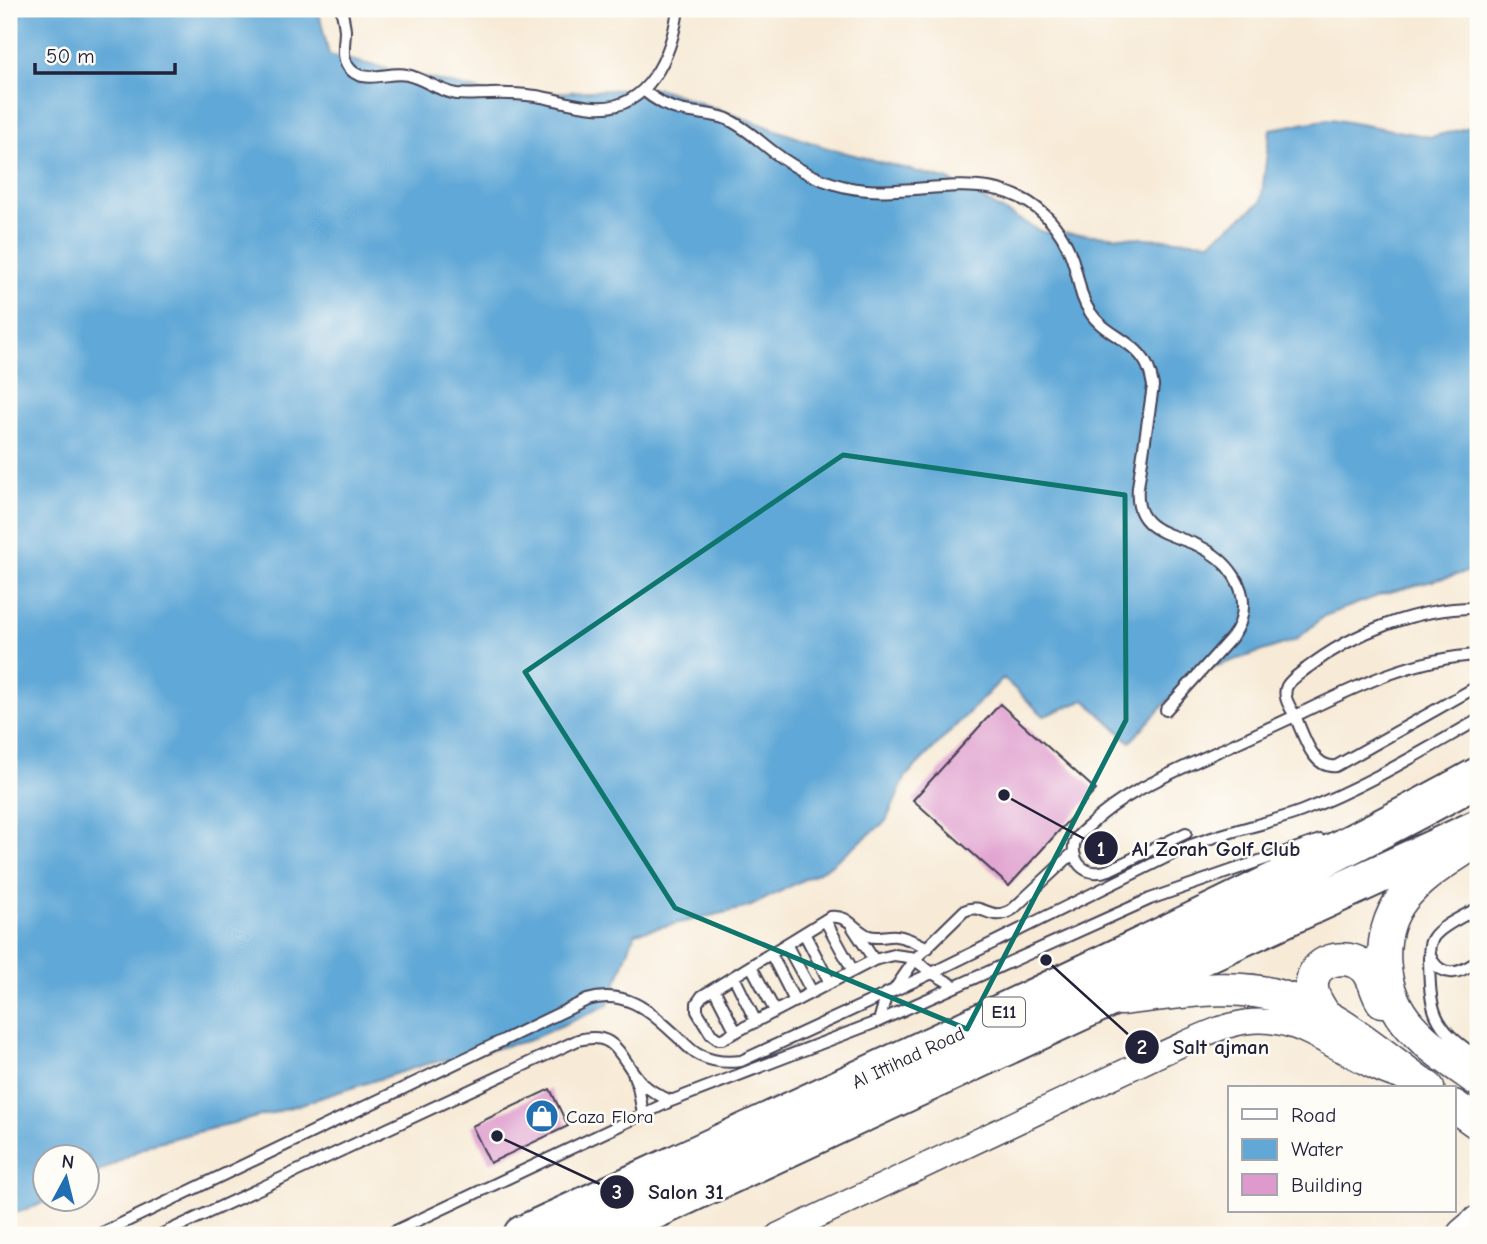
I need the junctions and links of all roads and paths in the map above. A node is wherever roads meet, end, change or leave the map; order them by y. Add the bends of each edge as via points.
1 (341, 9) edge
2 (678, 9) edge
3 (643, 90) junction
4 (1478, 607) edge
5 (1478, 655) edge
6 (1478, 686) edge
7 (1166, 710) dead end
8 (1295, 716) junction
9 (1478, 720) edge
10 (1478, 776) edge
11 (1420, 809) junction
12 (1358, 828) dead end
13 (1478, 829) edge
14 (1186, 833) dead end
15 (1333, 836) dead end
16 (1478, 840) edge
17 (1074, 852) junction
18 (1478, 908) edge
19 (825, 920) junction
20 (848, 920) junction
21 (804, 933) junction
22 (786, 944) junction
23 (928, 948) junction
24 (1429, 953) junction
25 (771, 954) junction
26 (915, 959) junction
27 (874, 960) junction
28 (1478, 961) edge
29 (751, 966) junction
30 (853, 971) junction
31 (932, 974) junction
32 (734, 977) junction
33 (830, 983) junction
34 (955, 986) junction
35 (714, 989) junction
36 (812, 992) junction
37 (887, 993) junction
38 (795, 1001) junction
39 (1102, 1001) junction
40 (775, 1012) junction
41 (1325, 1016) junction
42 (1402, 1016) junction
43 (879, 1021) junction
44 (756, 1022) junction
45 (736, 1032) junction
46 (1478, 1057) edge
47 (630, 1067) junction
48 (1478, 1080) edge
49 (1423, 1085) edge
50 (671, 1101) junction
51 (643, 1114) junction
52 (1478, 1222) edge
53 (98, 1235) edge
54 (160, 1235) edge
55 (387, 1235) edge
56 (523, 1235) edge
57 (600, 1235) edge
58 (778, 1235) edge
59 (1463, 1235) edge

1 - 3 lane via 344,59 356,74 398,73 456,94 525,95 596,108 621,103
2 - 3 lane via 668,51
3 - 7 lane via 665,106 739,125 789,162 826,181 887,191 992,188 1035,207 1057,229 1091,314 1101,327 1141,355 1149,370 1153,386 1138,486 1140,511 1157,529 1199,546 1226,564 1241,591 1240,623 1232,637
4 - 8 lane via 1407,619 1328,653 1289,683 1285,694
5 - 8 lane via 1386,675
6 - 8 lane via 1330,767 1318,762
8 - 17 lane via 1128,795 1076,839
9 - 31 lane via 1331,799 1189,846
10 - 11 highway, Al Ittihad Road / E11
11 - 12 lane
11 - 56 highway, Al Ittihad Road / E11 via 1031,1000
13 - 39 highway, Al Ittihad Road / E11
14 - 17 lane via 1100,873 1082,867
15 - 34 lane via 1150,899
16 - 42 street via 1422,878 1402,899 1390,921 1384,970
17 - 23 lane via 1013,909 997,915 970,908
18 - 24 lane via 1433,936
19 - 20 lane via 836,916
19 - 21 lane
19 - 30 lane
20 - 23 lane via 871,936 893,935
20 - 27 lane
21 - 22 lane
21 - 33 lane
22 - 25 lane
22 - 36 lane
23 - 26 lane
24 - 28 lane via 1446,972 1463,970
24 - 46 lane via 1430,991 1438,1020 1458,1044
25 - 29 lane
25 - 38 lane
26 - 27 lane via 894,955
26 - 31 lane
26 - 37 lane
27 - 30 lane
29 - 32 lane
29 - 40 lane
30 - 33 lane
31 - 34 lane
31 - 37 lane
32 - 35 lane
32 - 44 lane
33 - 36 lane
34 - 43 lane
35 - 45 lane
35 - 45 lane via 699,999 697,1011 714,1037 722,1039
36 - 38 lane
37 - 43 lane
37 - 53 lane via 730,1063 696,1054 636,1004 617,997 596,997
38 - 40 lane
39 - 41 street via 1205,990 1255,992 1292,1000
39 - 57 highway, Al Ittihad Road / E11
40 - 44 lane
41 - 42 street via 1311,990 1312,982 1323,965 1344,958 1368,971 1379,997
41 - 49 street
42 - 48 street via 1423,1040
43 - 50 lane
44 - 45 lane
47 - 50 lane via 642,1083
47 - 51 lane
47 - 54 lane via 606,1040 578,1040
49 - 58 street via 1378,1069 1299,1029 1258,1021 1236,1023
50 - 51 lane
51 - 55 lane
52 - 59 street

